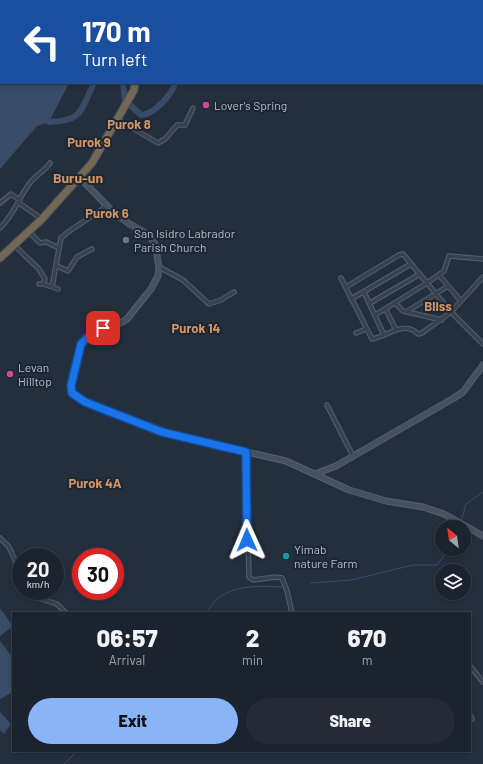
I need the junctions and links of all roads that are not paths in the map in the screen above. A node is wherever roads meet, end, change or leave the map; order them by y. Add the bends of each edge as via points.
1 (135, 84) edge
2 (193, 108) dead end
3 (117, 119) junction
4 (50, 163) dead end
5 (80, 178) junction
6 (20, 202) junction
7 (0, 203) edge
8 (107, 206) junction
9 (42, 219) junction
10 (0, 228) edge
11 (29, 232) junction
12 (15, 246) junction
13 (59, 248) junction
14 (92, 249) dead end
15 (0, 258) edge
16 (483, 259) edge
17 (411, 264) junction
18 (57, 266) junction
19 (159, 267) junction
20 (420, 274) junction
21 (438, 275) junction
22 (483, 277) edge
23 (341, 278) dead end
24 (427, 284) junction
25 (448, 286) junction
26 (52, 287) junction
27 (346, 287) junction
28 (58, 289) dead end
29 (234, 292) dead end
30 (364, 292) junction
31 (436, 294) junction
32 (351, 299) junction
33 (461, 301) junction
34 (370, 303) junction
35 (396, 304) junction
36 (386, 310) junction
37 (406, 312) junction
38 (451, 312) junction
39 (375, 315) junction
40 (442, 320) junction
41 (366, 329) junction
42 (396, 330) junction
43 (356, 333) dead end
44 (384, 336) junction
45 (483, 344) edge
46 (483, 365) edge
47 (327, 405) dead end
48 (246, 452) junction
49 (352, 456) junction
50 (315, 474) junction
51 (483, 536) edge
52 (0, 538) edge
53 (12, 553) edge
54 (44, 600) edge
55 (65, 612) edge
56 (292, 612) edge
57 (471, 667) edge
58 (483, 682) edge

1 - 3 highway
2 - 3 street via 185,125 177,125 158,143
3 - 5 highway via 92,163
4 - 6 street via 44,172 30,183
5 - 8 street
5 - 9 highway
6 - 7 street via 11,194
6 - 9 street
6 - 10 street
8 - 13 street via 64,235
8 - 19 street via 152,238
9 - 11 highway
11 - 12 highway
11 - 13 street via 40,243 46,242
12 - 15 highway
12 - 26 street via 44,277 41,284
13 - 18 street
14 - 18 street via 77,257 68,271
16 - 21 street via 451,255 444,271
17 - 20 street
17 - 27 street via 403,254 399,255
17 - 30 street
18 - 26 street
19 - 29 street via 183,280 209,304
19 - 48 street via 156,283 127,319 97,331 83,342 71,391 85,402 162,432
20 - 24 street
20 - 34 street
21 - 24 street
21 - 25 street
22 - 33 street
23 - 27 street
24 - 31 street
24 - 35 street
25 - 31 street
25 - 33 street
26 - 28 street
27 - 32 street
30 - 32 street
30 - 34 street
31 - 37 street
31 - 38 street
32 - 41 street
33 - 38 street
34 - 39 street
35 - 36 street
35 - 37 street
36 - 39 street
36 - 42 street
37 - 40 street
38 - 40 street
38 - 45 street
39 - 44 street
40 - 42 street via 420,334 407,327
41 - 43 street
41 - 44 street via 372,339
42 - 44 street
46 - 49 street via 463,392
47 - 49 street
48 - 50 street via 286,461
48 - 56 street via 249,577 254,580 282,578
49 - 50 street
50 - 51 street via 360,494 444,514
52 - 53 street via 9,546
54 - 55 street via 57,604
57 - 58 street

